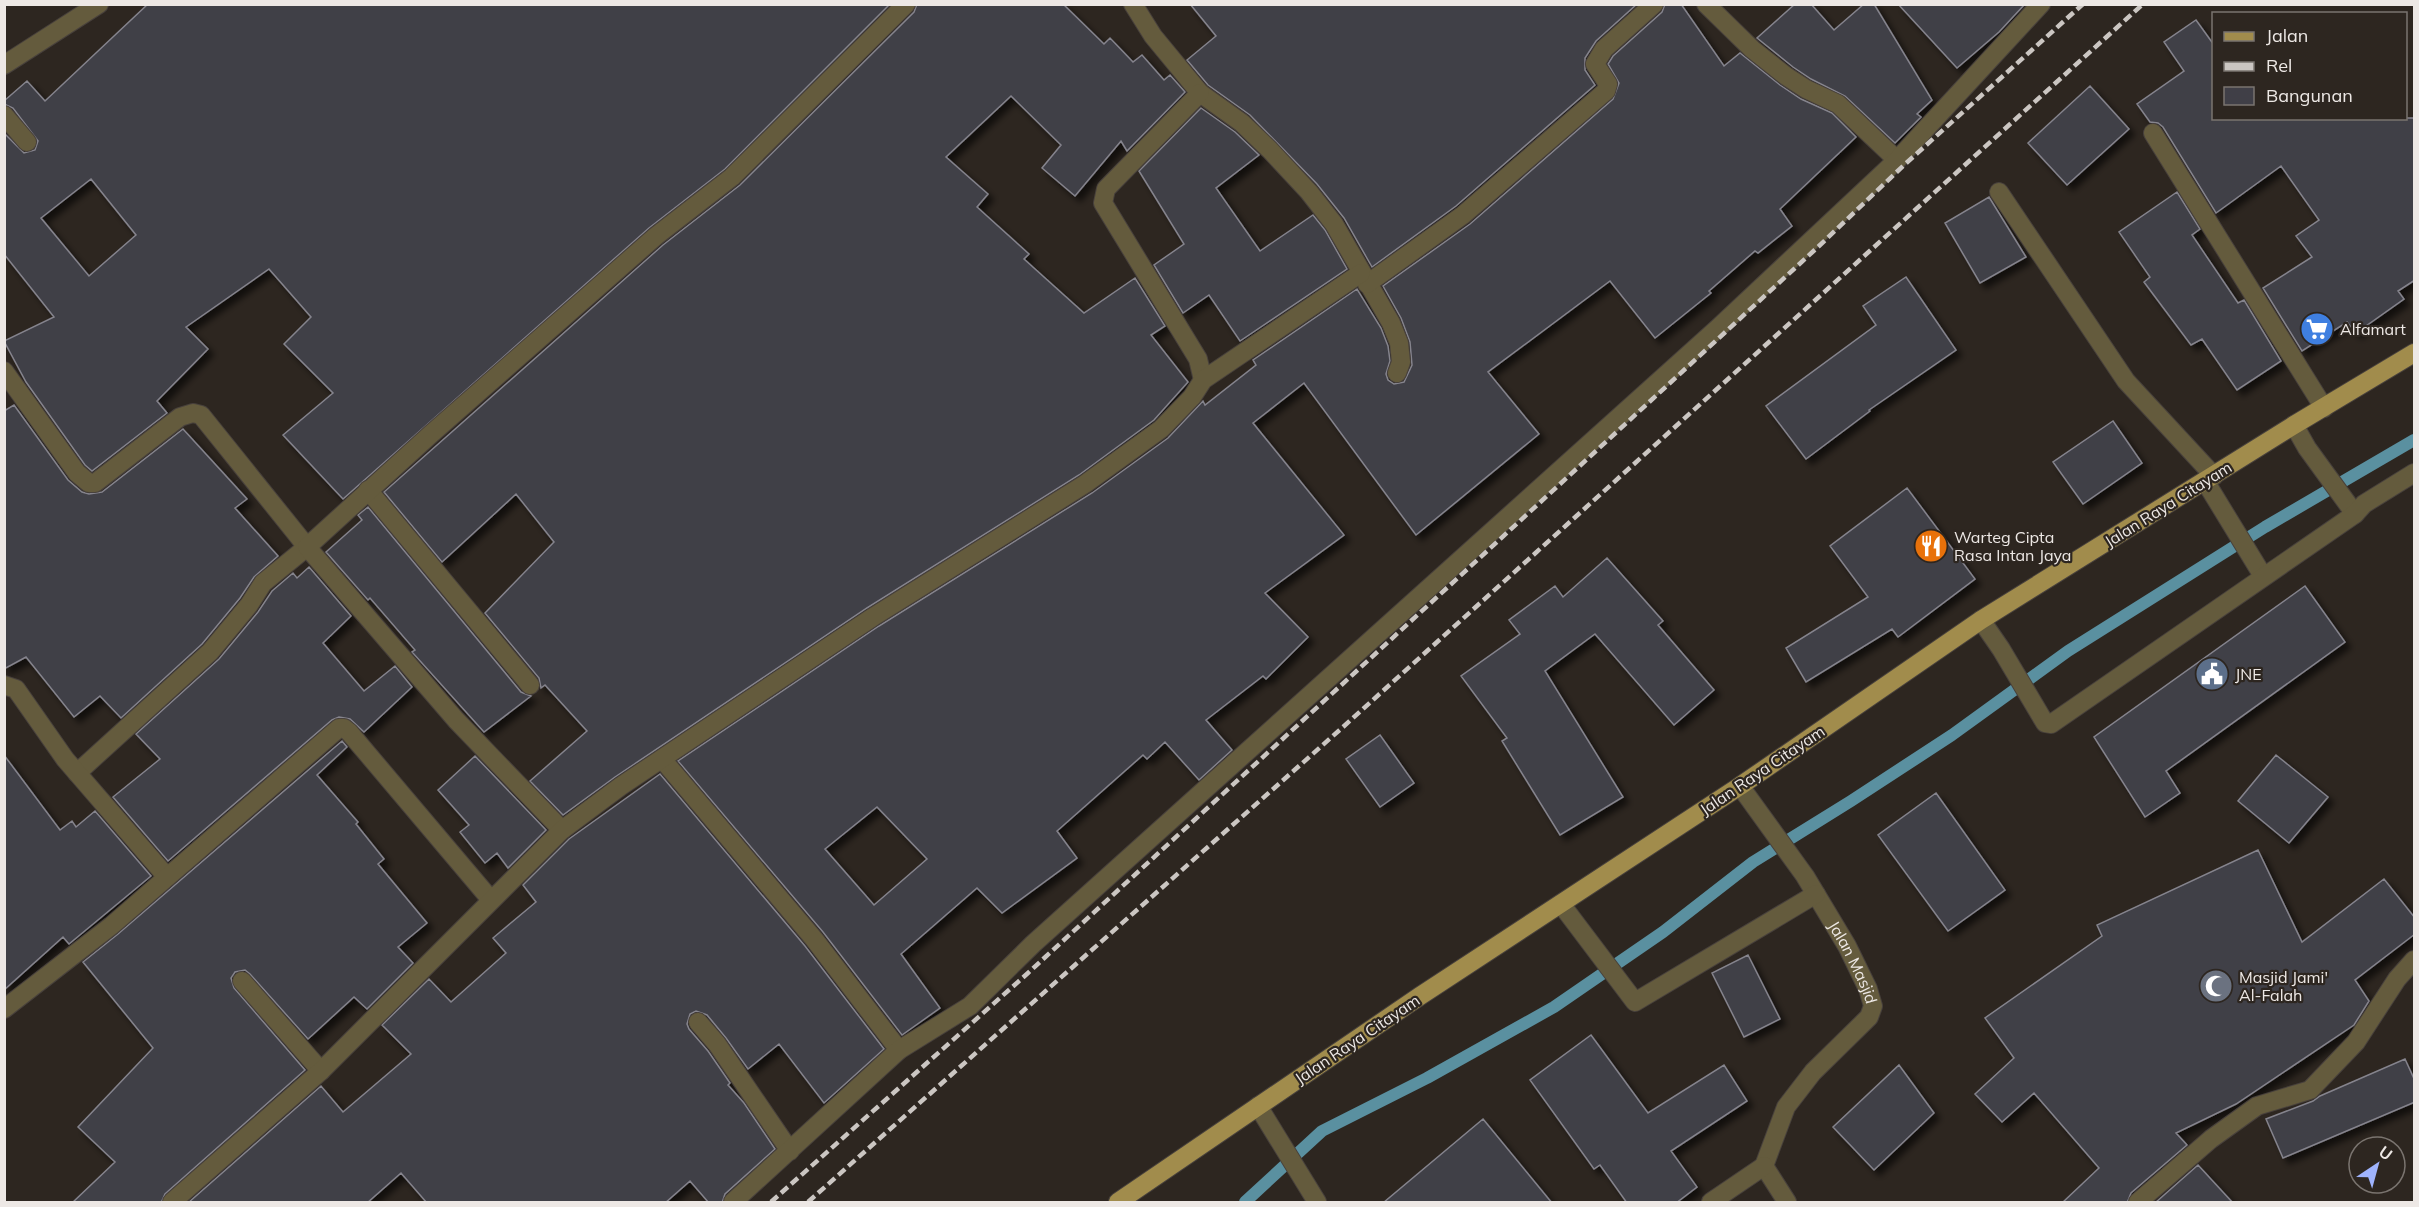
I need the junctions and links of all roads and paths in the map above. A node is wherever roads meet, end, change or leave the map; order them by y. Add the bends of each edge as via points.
1 (99, 4) edge
2 (906, 4) edge
3 (1133, 4) edge
4 (1654, 4) edge
5 (1706, 4) edge
6 (2031, 8) edge
7 (4, 65) edge
8 (1200, 93) junction
9 (4, 115) edge
10 (2153, 133) dead end
11 (27, 142) dead end
12 (1897, 160) junction
13 (1999, 192) dead end
14 (1364, 279) junction
15 (2415, 353) edge
16 (4, 371) edge
17 (1397, 373) dead end
18 (1203, 380) junction
19 (2324, 408) junction
20 (2294, 425) junction
21 (2415, 474) edge
22 (2209, 478) junction
23 (368, 490) junction
24 (2355, 514) junction
25 (307, 546) junction
26 (2263, 576) junction
27 (1980, 620) junction
28 (4, 685) edge
29 (530, 685) dead end
30 (662, 759) junction
31 (77, 772) junction
32 (1740, 786) junction
33 (562, 830) junction
34 (167, 877) junction
35 (1816, 894) junction
36 (491, 900) junction
37 (1561, 904) junction
38 (2415, 960) edge
39 (242, 981) dead end
40 (4, 1009) edge
41 (698, 1022) dead end
42 (899, 1050) junction
43 (321, 1071) junction
44 (1258, 1106) junction
45 (790, 1151) junction
46 (1764, 1166) junction
47 (1126, 1200) edge
48 (172, 1203) edge
49 (733, 1203) edge
50 (1317, 1203) edge
51 (1711, 1203) edge
52 (1786, 1203) edge
53 (2138, 1203) edge

1 - 7 street
2 - 23 street via 732,177 656,236
3 - 8 street via 1153,36
4 - 14 street via 1604,49 1596,64 1608,84 1606,91 1463,215
5 - 12 street via 1786,76 1838,104
6 - 12 street
8 - 14 street via 1242,123 1309,192 1334,224
8 - 18 street via 1106,189 1102,203 1198,359
9 - 11 street
10 - 19 street
12 - 42 street via 1718,328 1051,928 970,1006
13 - 22 street via 2126,381
14 - 17 street via 1400,343
14 - 18 street
15 - 19 main road, Jalan Raya Citayam
16 - 25 street via 77,473 89,483 95,483 180,417 201,415
18 - 30 street via 1161,429 1085,484 873,616
19 - 20 main road, Jalan Raya Citayam
20 - 22 main road, Jalan Raya Citayam
20 - 24 street
21 - 24 street via 2364,504
22 - 26 street via 2219,504
22 - 27 main road, Jalan Raya Citayam
23 - 25 street
23 - 29 street
24 - 26 street
25 - 31 street via 263,583 210,652
25 - 33 street via 463,728
26 - 27 street via 2051,724 2044,723
27 - 32 main road, Jalan Raya Citayam
28 - 31 street via 16,688
30 - 33 street
30 - 42 street via 814,939
31 - 34 street
32 - 35 street, Jalan Masjid
32 - 37 main road, Jalan Raya Citayam
33 - 36 street
34 - 36 street via 332,732 344,728
34 - 40 street
35 - 37 street via 1635,1002
35 - 46 street, Jalan Masjid via 1847,946 1873,1006 1869,1017 1813,1072 1786,1107
36 - 43 street
37 - 44 main road, Jalan Raya Citayam
38 - 53 street via 2356,1042 2310,1090 2257,1106 2211,1139
39 - 43 street
41 - 45 street
42 - 45 street
43 - 48 street
44 - 47 main road, Jalan Raya Citayam
44 - 50 street
45 - 49 street
46 - 51 street
46 - 52 street

